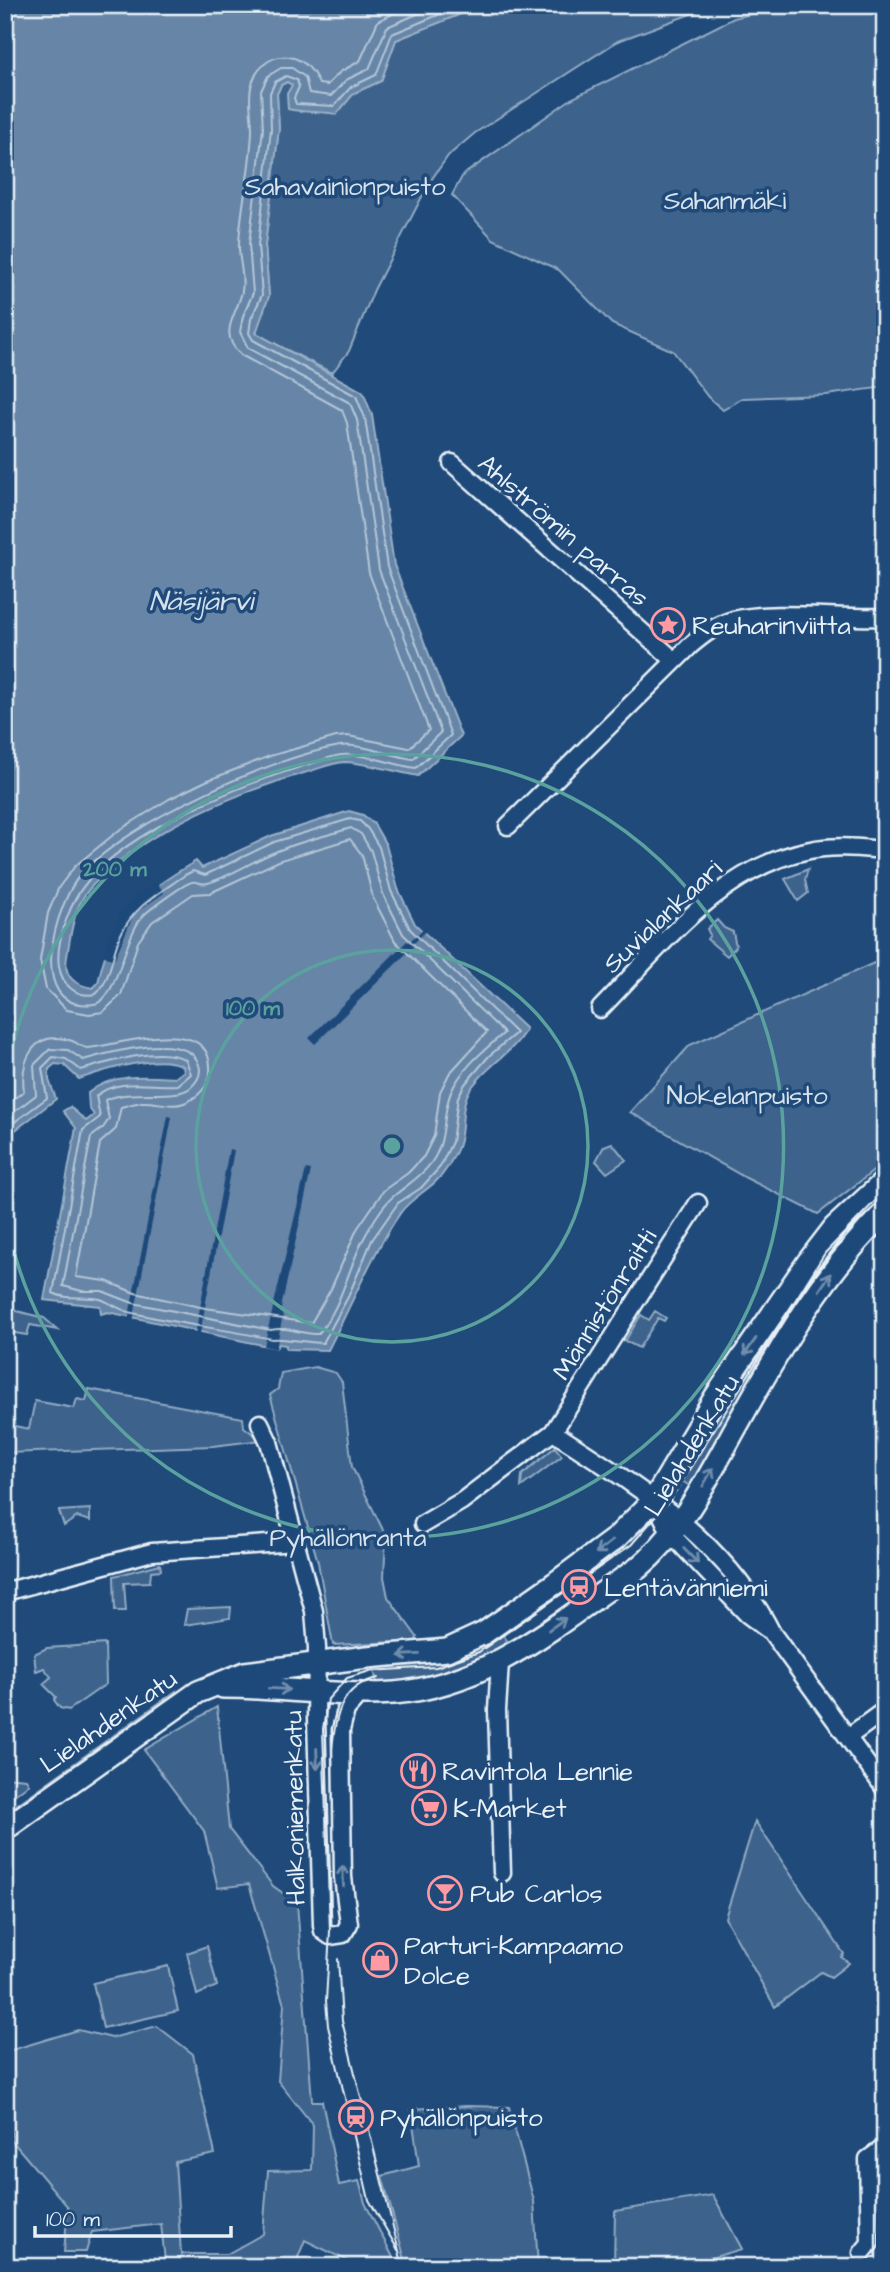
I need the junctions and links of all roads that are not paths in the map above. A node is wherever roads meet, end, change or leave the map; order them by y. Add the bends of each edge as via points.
1 (452, 463) dead end
2 (885, 617) edge
3 (676, 661) junction
4 (508, 826) dead end
5 (885, 850) edge
6 (600, 1009) dead end
7 (885, 1181) edge
8 (698, 1203) dead end
9 (885, 1212) edge
10 (260, 1423) dead end
11 (553, 1432) junction
12 (653, 1500) junction
13 (423, 1524) dead end
14 (677, 1527) junction
15 (296, 1542) junction
16 (5, 1592) edge
17 (500, 1662) junction
18 (317, 1663) junction
19 (211, 1687) junction
20 (316, 1691) junction
21 (361, 1693) junction
22 (885, 1710) edge
23 (848, 1737) junction
24 (885, 1789) edge
25 (5, 1829) edge
26 (502, 1872) dead end
27 (885, 2147) edge
28 (862, 2253) dead end

1 - 3 street, Ahlströmin parras
2 - 3 street via 733,620 712,628
3 - 4 street
5 - 6 street, Suvialankaari via 812,849 754,868 722,887
7 -> 12 main road, Lielahdenkatu via 835,1227 808,1262 716,1396
8 - 11 street, Männistönraitti
14 -> 9 main road, Lielahdenkatu via 823,1285
10 - 15 street, Halkoniemenkatu
11 - 12 street
11 - 13 street via 463,1501
12 - 14 street
12 -> 18 main road, Lielahdenkatu via 616,1538 464,1645 430,1654
17 -> 14 main road, Lielahdenkatu via 638,1567
14 - 23 street via 747,1614 772,1633
15 - 16 street via 152,1552
15 - 18 street, Halkoniemenkatu via 314,1611
17 - 21 main road, Lielahdenkatu via 442,1685
17 - 26 street via 496,1710
18 - 19 main road, Lielahdenkatu via 245,1673
18 - 20 street, Halkoniemenkatu
19 -> 20 main road, Lielahdenkatu
19 - 25 main road, Lielahdenkatu via 168,1711
20 - 21 main road, Lielahdenkatu
20 -> 21 street, Halkoniemenkatu via 322,1925 330,1936 343,1934 349,1924 343,1877 341,1730 346,1710
22 - 23 street
23 - 24 street
27 - 28 street via 868,2159 870,2244

